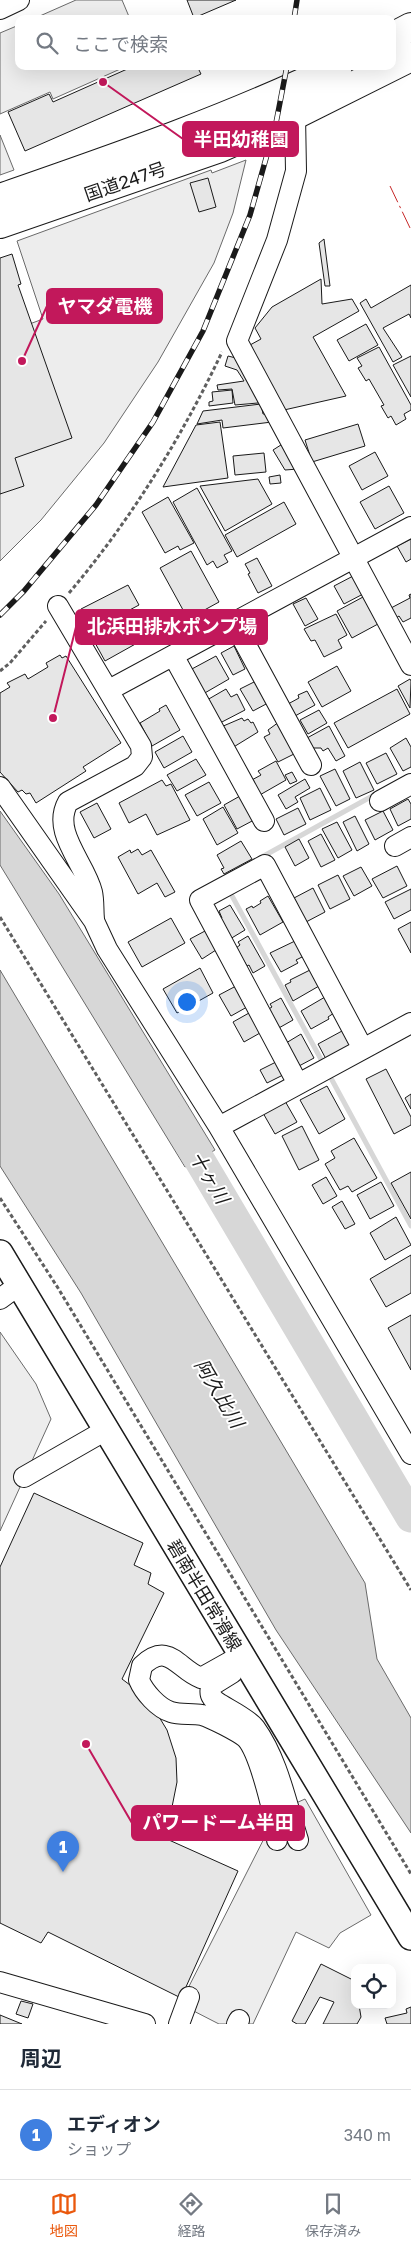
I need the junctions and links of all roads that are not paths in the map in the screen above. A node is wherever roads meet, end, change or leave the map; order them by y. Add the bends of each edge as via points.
1 (20, 0) edge
2 (0, 9) edge
3 (411, 27) edge
4 (396, 35) edge
5 (411, 57) edge
6 (396, 64) edge
7 (330, 70) edge
8 (385, 70) edge
9 (295, 115) junction
10 (0, 198) edge
11 (0, 224) edge
12 (411, 527) edge
13 (354, 559) junction
14 (58, 606) road end
15 (234, 623) junction
16 (174, 657) junction
17 (411, 665) edge
18 (110, 690) junction
19 (311, 765) dead end
20 (411, 784) edge
21 (0, 787) edge
22 (380, 801) dead end
23 (264, 821) dead end
24 (94, 921) junction
25 (411, 1023) edge
26 (363, 1049) junction
27 (298, 1084) junction
28 (219, 1127) junction
29 (0, 1253) edge
30 (10, 1292) edge
31 (106, 1430) junction
32 (411, 1454) edge
33 (24, 1477) dead end
34 (244, 1660) junction
35 (277, 1840) dead end
36 (298, 1840) dead end
37 (411, 1937) edge
38 (0, 1982) edge
39 (189, 1997) dead end
40 (145, 2024) edge
41 (179, 2024) edge

1 - 2 street
3 - 4 highway
5 - 6 highway, 国道247号
7 - 10 highway, 国道247号 via 180,136
8 - 9 highway, 国道247号
9 - 11 highway, 国道247号 via 220,148
9 - 13 street via 296,171 277,240 237,341
12 - 13 street
13 - 15 street
13 - 17 street
14 - 18 street
15 - 16 street
15 - 19 street
16 - 18 street
16 - 23 street
18 - 24 street via 141,746 142,757 135,766 68,802 62,824 92,891
20 - 22 street
21 - 24 street
24 - 28 street via 107,949
25 - 26 street
26 - 27 street
26 - 27 street via 265,865 200,900
27 - 28 street
28 - 32 street
29 - 30 main road, 碧南半田常滑線
30 - 31 main road, 碧南半田常滑線
31 - 33 street
31 - 34 main road, 碧南半田常滑線
34 - 35 street via 201,1678 191,1674 176,1660 158,1656 142,1666 139,1680 150,1697 172,1712 203,1715 246,1739 270,1802
34 - 36 street via 211,1686 210,1694 252,1724 267,1744
34 - 37 main road, 碧南半田常滑線
38 - 40 street
39 - 41 street

